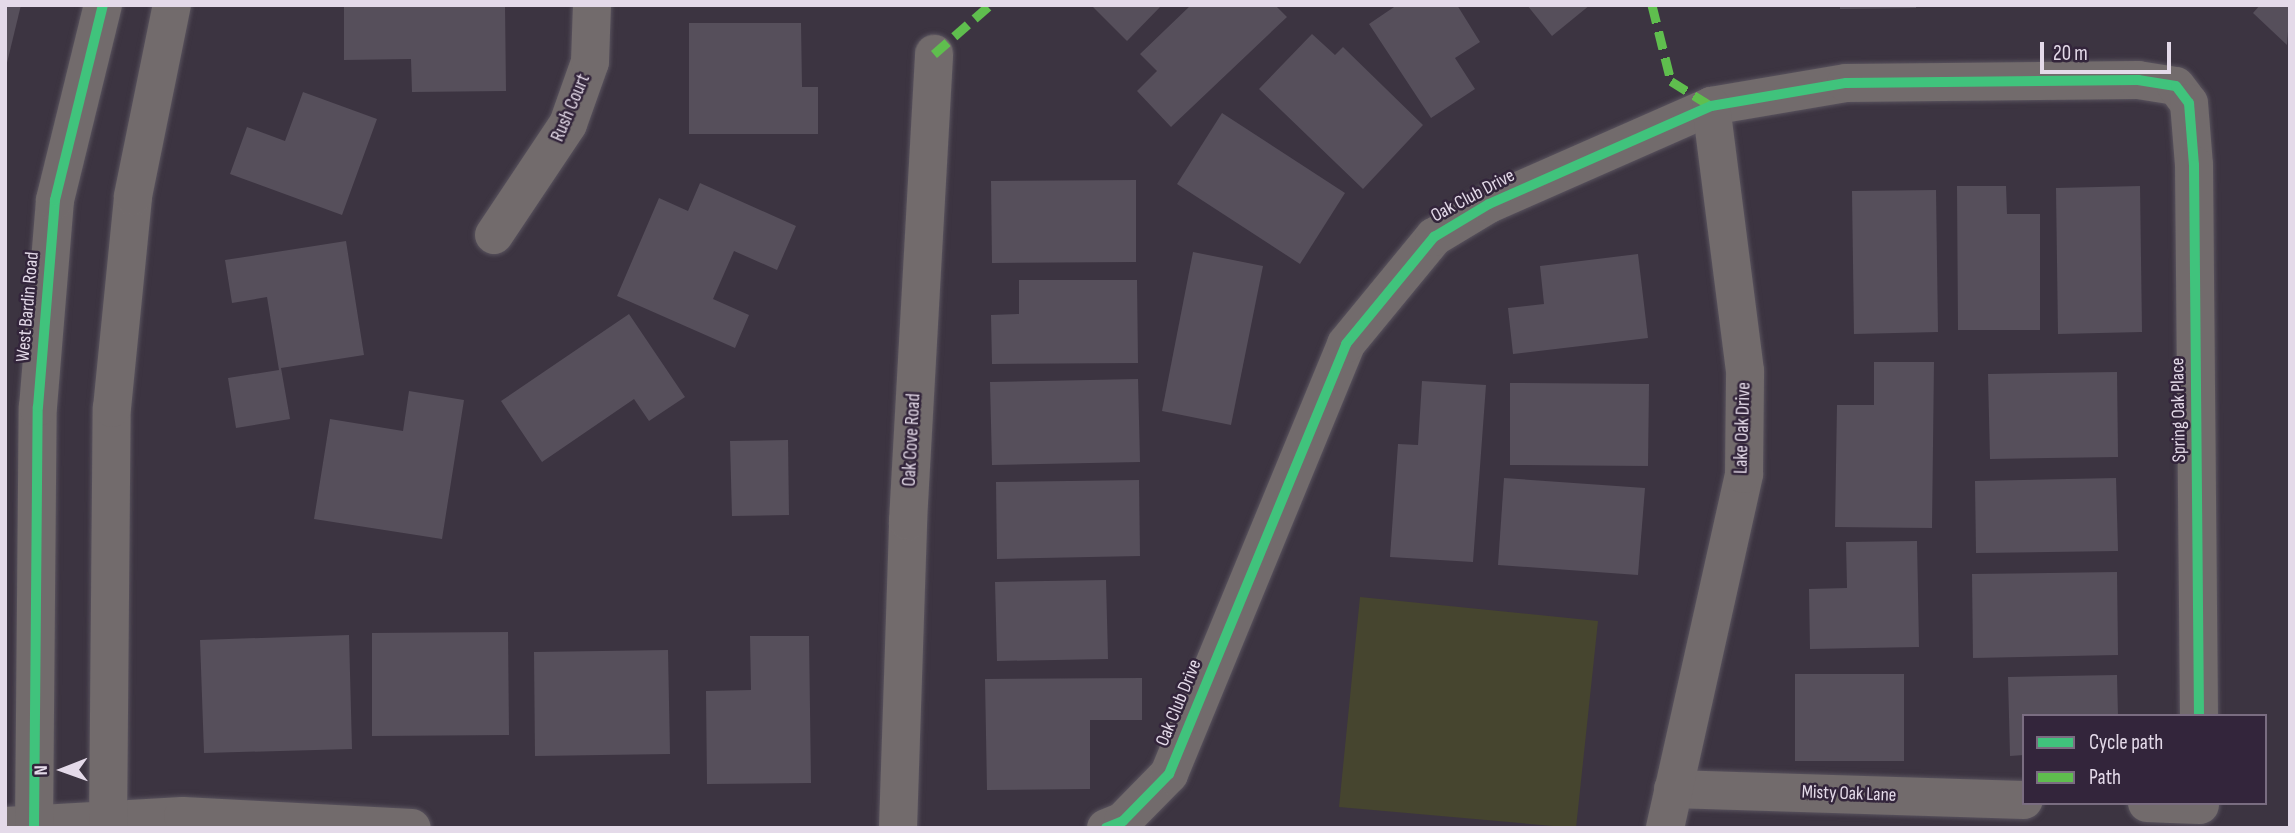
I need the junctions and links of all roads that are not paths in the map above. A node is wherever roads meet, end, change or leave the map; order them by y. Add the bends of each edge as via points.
1 (103, 5) edge
2 (172, 5) edge
3 (592, 5) edge
4 (934, 54) dead end
5 (2189, 103) joint
6 (1711, 106) junction
7 (494, 234) dead end
8 (2199, 714) edge
9 (1673, 789) junction
10 (2022, 800) edge
11 (2159, 805) edge
12 (2200, 812) edge
13 (109, 825) edge
14 (24, 826) edge
15 (412, 828) edge
16 (898, 828) edge
17 (1106, 828) edge
18 (1665, 828) edge

1 - 14 street, West Bardin Road via 54,214 38,407
2 - 13 street via 133,196 112,408
3 - 7 street, Rush Court via 590,62 568,124
4 - 16 street, Oak Cove Road via 908,522
5 - 6 street, Oak Club Drive via 2176,86 2138,80 1846,83
5 - 8 street, Spring Oak Place via 2194,165
6 - 9 street, Lake Oak Drive via 1745,371 1744,474
6 - 17 street, Oak Club Drive via 1489,204 1434,237 1346,344 1169,774 1123,821
9 - 10 street, Misty Oak Lane
9 - 18 street, Lake Oak Drive
11 - 12 street
13 - 14 street
13 - 15 street via 183,816

